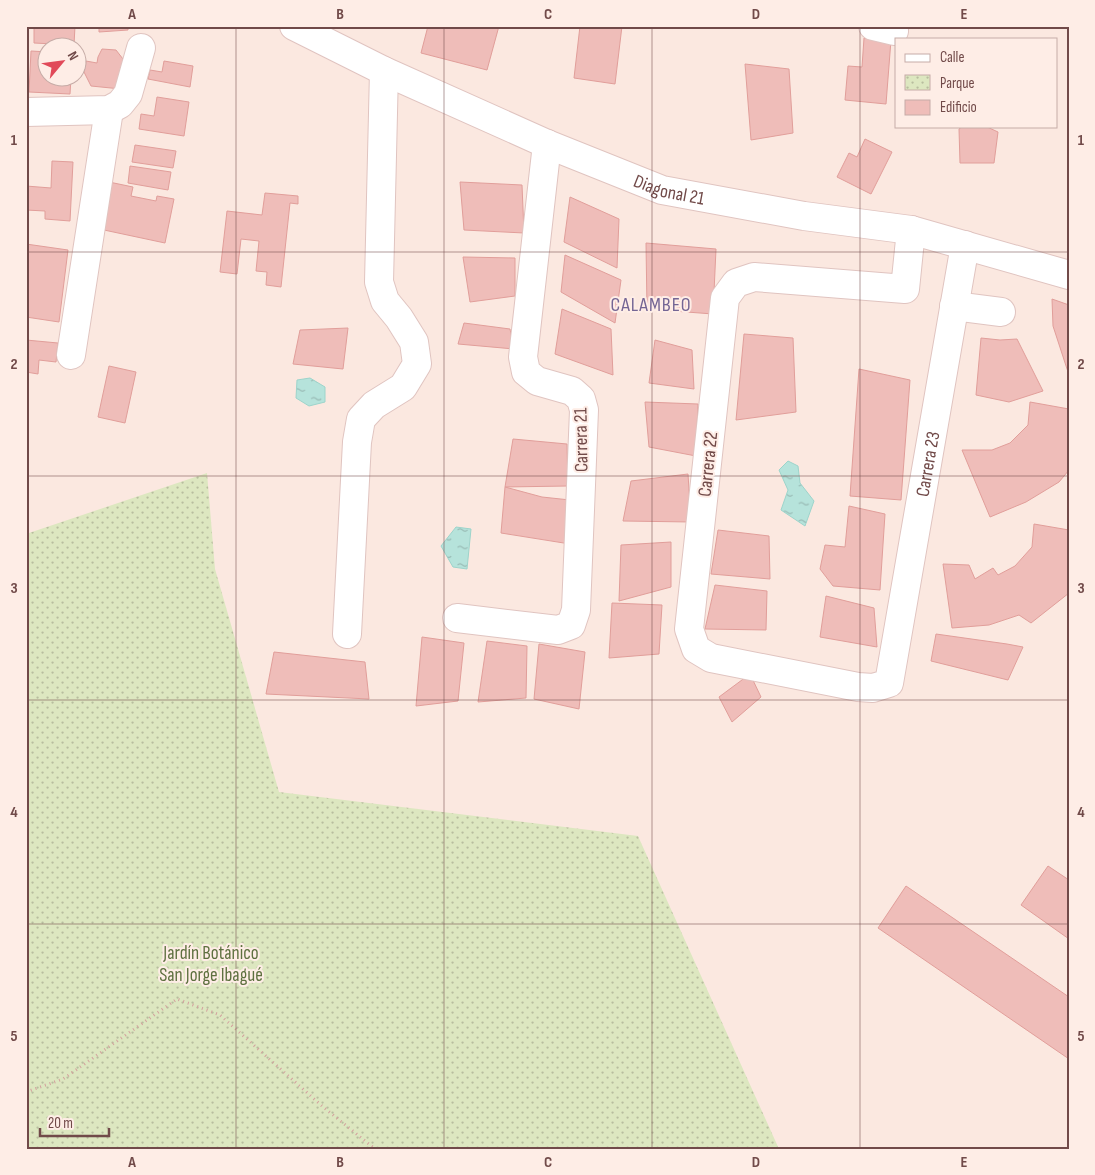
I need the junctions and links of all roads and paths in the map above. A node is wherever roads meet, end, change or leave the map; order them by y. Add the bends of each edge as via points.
1 (294, 26) edge
2 (141, 48) dead end
3 (384, 70) junction
4 (109, 110) junction
5 (26, 112) edge
6 (547, 144) junction
7 (911, 230) junction
8 (965, 245) junction
9 (1069, 275) edge
10 (954, 306) junction
11 (1001, 312) dead end
12 (71, 355) dead end
13 (457, 618) dead end
14 (347, 634) dead end
15 (889, 683) joint
16 (26, 1092) edge
17 (375, 1149) edge

1 - 3 street, Diagonal 21
2 - 4 street via 128,94
3 - 6 street, Diagonal 21
3 - 14 street via 379,282 384,301 414,342 418,364 404,387 374,405 361,419
4 - 5 street
4 - 12 street
6 - 7 street, Diagonal 21 via 662,190 804,216
6 - 13 street, Carrera 21 via 523,357 526,372 538,381 572,391 581,399 584,410 576,610 571,625 558,630
7 - 8 street, Diagonal 21
7 - 15 street, Carrera 22 via 905,290 754,277 736,283 726,298 689,629 696,649 711,658 858,687 873,688
8 - 9 street, Diagonal 21
8 - 10 street, Carrera 23
10 - 11 street
10 - 15 street, Carrera 23
16 - 17 path via 63,1079 177,999 220,1015

